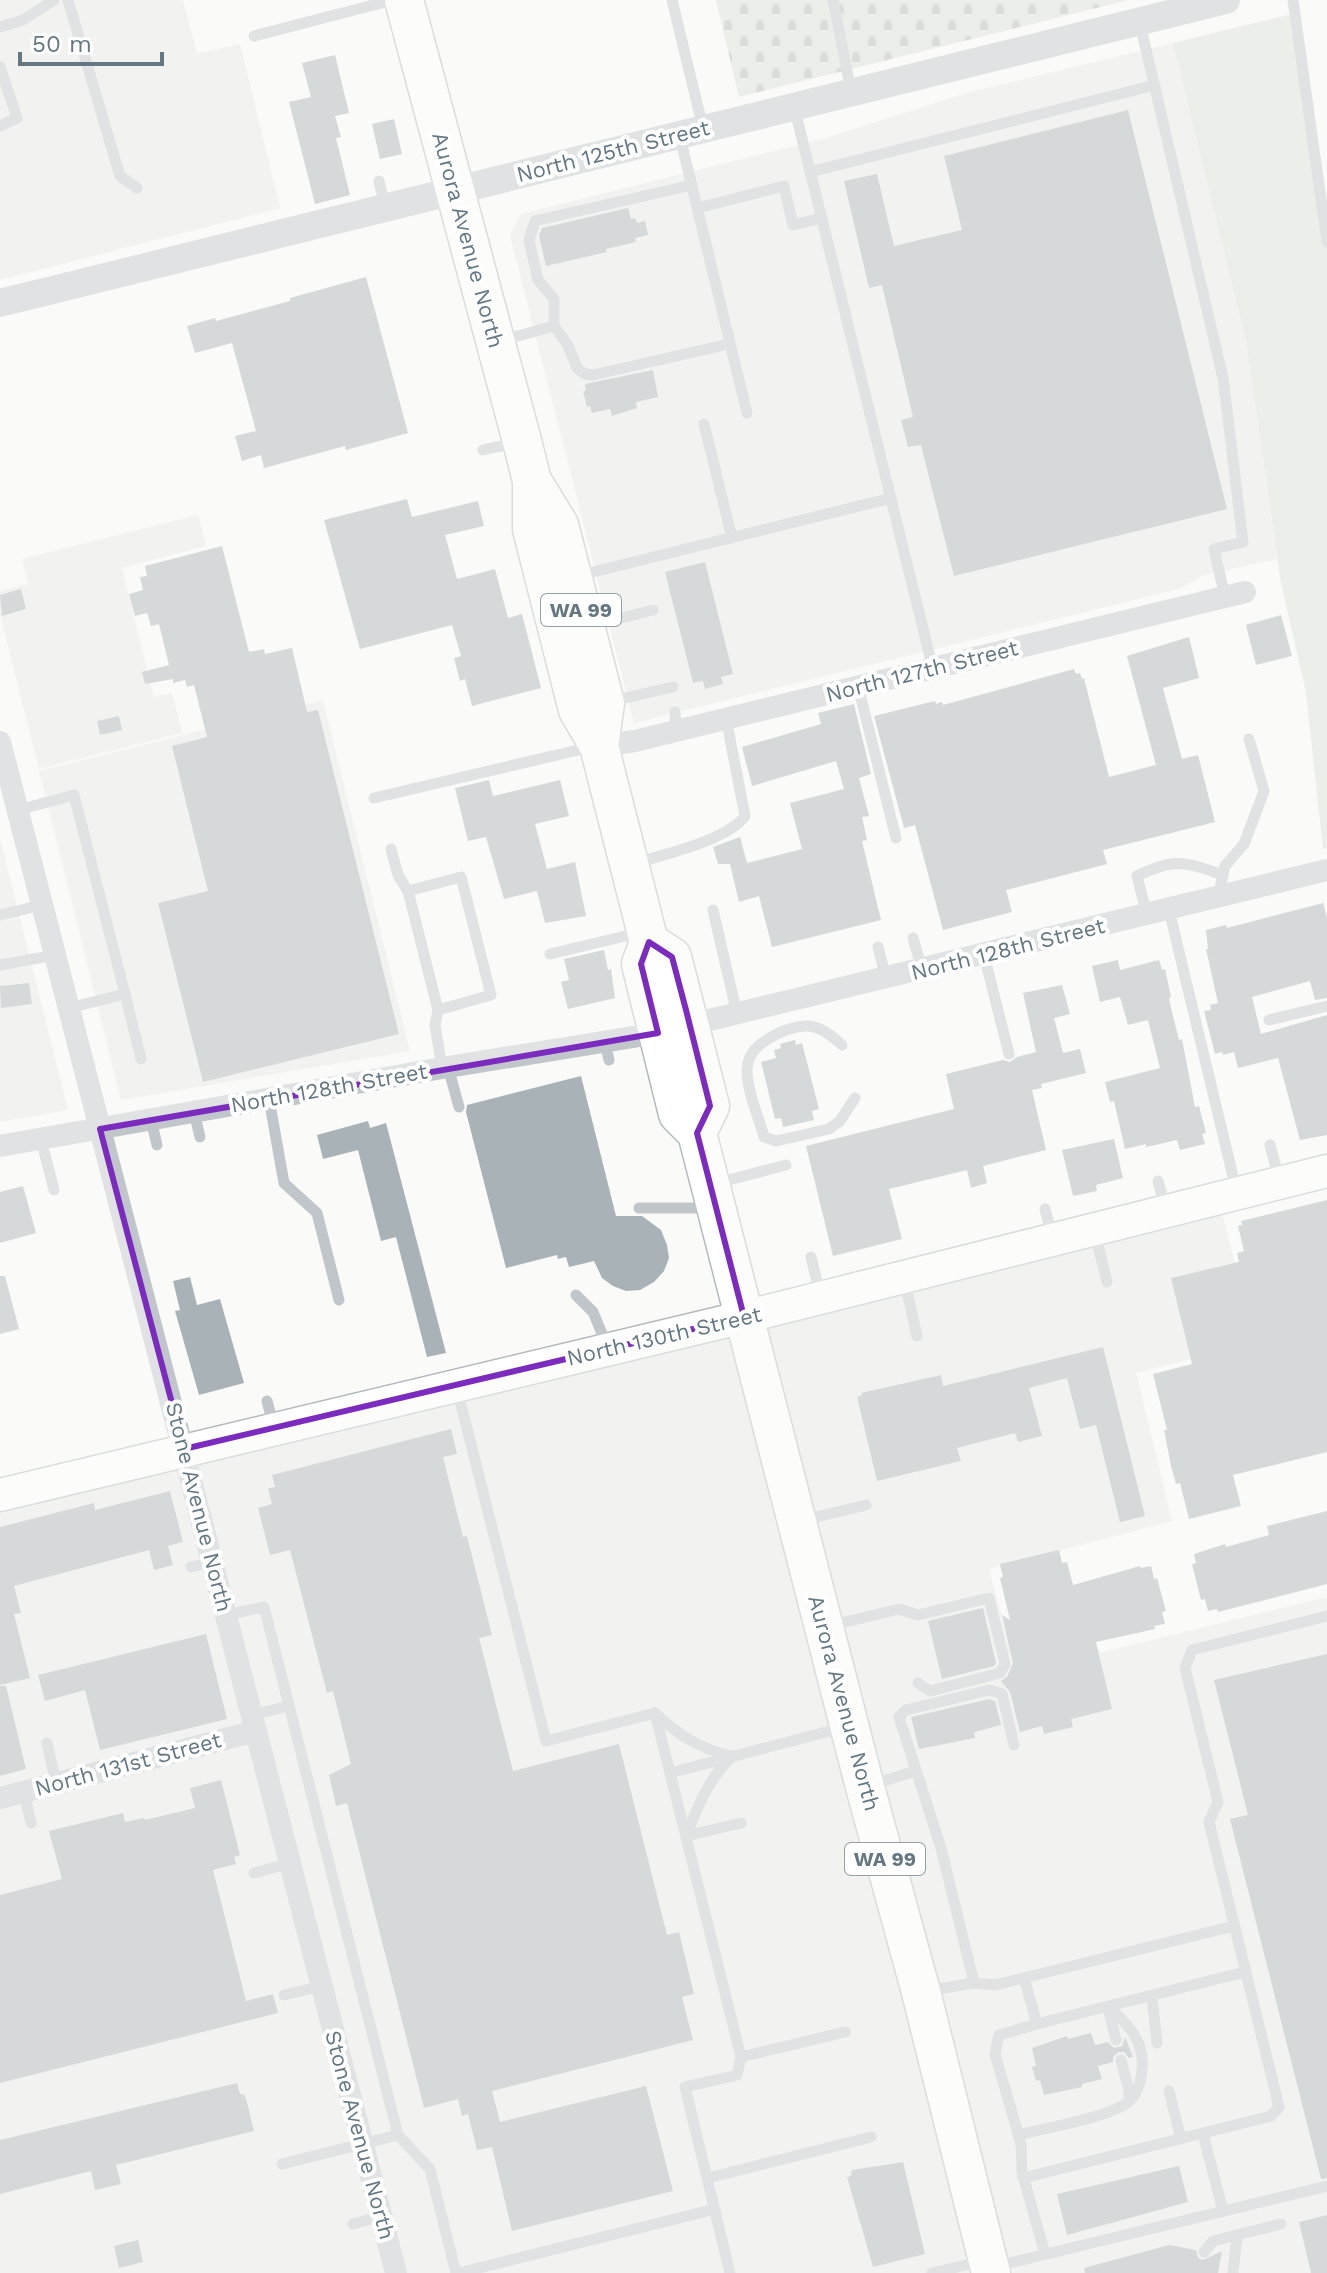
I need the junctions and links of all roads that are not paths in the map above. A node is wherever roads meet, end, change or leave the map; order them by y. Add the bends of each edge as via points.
1 (54, 0) edge
2 (68, 0) edge
3 (393, 0) edge
4 (404, 0) edge
5 (672, 0) edge
6 (833, 0) edge
7 (1226, 0) edge
8 (1293, 0) edge
9 (1140, 21) junction
10 (0, 27) edge
11 (254, 36) dead end
12 (0, 67) edge
13 (1155, 85) junction
14 (851, 92) junction
15 (794, 106) junction
16 (0, 126) edge
17 (691, 131) junction
18 (810, 172) junction
19 (692, 185) junction
20 (137, 188) dead end
21 (455, 190) junction
22 (698, 208) junction
23 (822, 218) junction
24 (1327, 242) edge
25 (0, 303) edge
26 (554, 326) junction
27 (494, 342) junction
28 (729, 344) junction
29 (747, 413) dead end
30 (704, 424) dead end
31 (522, 441) junction
32 (483, 450) dead end
33 (532, 481) junction
34 (891, 498) junction
35 (732, 538) junction
36 (572, 577) junction
37 (1235, 595) joint
38 (653, 610) dead end
39 (585, 627) junction
40 (933, 669) junction
41 (858, 686) junction
42 (673, 687) dead end
43 (605, 703) junction
44 (726, 718) junction
45 (1249, 739) dead end
46 (0, 742) edge
47 (599, 746) junction
48 (374, 798) dead end
49 (18, 810) junction
50 (896, 838) dead end
51 (391, 849) dead end
52 (629, 865) junction
53 (1327, 870) edge
54 (1221, 886) junction
55 (408, 891) junction
56 (42, 905) junction
57 (713, 910) dead end
58 (1158, 912) junction
59 (0, 915) edge
60 (648, 937) junction
61 (913, 938) dead end
62 (878, 947) dead end
63 (550, 954) dead end
64 (55, 955) junction
65 (984, 955) junction
66 (0, 965) edge
67 (922, 970) junction
68 (887, 979) junction
69 (125, 994) junction
70 (1327, 1006) edge
71 (69, 1008) junction
72 (438, 1010) junction
73 (737, 1014) junction
74 (1269, 1020) dead end
75 (674, 1029) junction
76 (842, 1045) dead end
77 (1009, 1054) dead end
78 (141, 1059) dead end
79 (445, 1067) junction
80 (855, 1098) dead end
81 (269, 1099) junction
82 (459, 1107) dead end
83 (194, 1112) junction
84 (151, 1120) junction
85 (100, 1129) junction
86 (200, 1137) dead end
87 (41, 1139) junction
88 (157, 1145) dead end
89 (1270, 1145) dead end
90 (0, 1146) edge
91 (786, 1165) dead end
92 (1327, 1171) edge
93 (1280, 1183) junction
94 (54, 1190) dead end
95 (1237, 1194) junction
96 (713, 1197) junction
97 (639, 1208) dead end
98 (1045, 1209) dead end
99 (1094, 1229) junction
100 (1053, 1240) junction
101 (811, 1257) dead end
102 (904, 1277) junction
103 (1107, 1282) dead end
104 (576, 1295) dead end
105 (821, 1298) junction
106 (339, 1300) dead end
107 (744, 1317) junction
108 (917, 1336) dead end
109 (608, 1349) junction
110 (456, 1385) junction
111 (184, 1449) junction
112 (0, 1495) edge
113 (866, 1505) dead end
114 (797, 1522) junction
115 (213, 1562) junction
116 (191, 1567) dead end
117 (226, 1615) junction
118 (1327, 1616) edge
119 (824, 1627) junction
120 (918, 1683) dead end
121 (289, 1706) junction
122 (655, 1713) junction
123 (254, 1723) junction
124 (850, 1726) junction
125 (47, 1743) dead end
126 (1014, 1745) dead end
127 (732, 1756) junction
128 (916, 1771) junction
129 (670, 1773) junction
130 (56, 1783) junction
131 (865, 1787) junction
132 (24, 1792) junction
133 (0, 1798) edge
134 (31, 1823) dead end
135 (741, 1823) dead end
136 (686, 1836) junction
137 (290, 1863) junction
138 (254, 1873) dead end
139 (1234, 1926) junction
140 (1245, 1972) junction
141 (1024, 1978) junction
142 (974, 1983) junction
143 (322, 1986) junction
144 (921, 1992) junction
145 (284, 1995) dead end
146 (1152, 1997) junction
147 (1108, 2007) junction
148 (1037, 2024) junction
149 (845, 2032) dead end
150 (1116, 2040) dead end
151 (1157, 2043) dead end
152 (741, 2057) junction
153 (1121, 2060) dead end
154 (1169, 2091) dead end
155 (1129, 2102) junction
156 (1203, 2134) junction
157 (398, 2135) junction
158 (1018, 2135) junction
159 (871, 2137) dead end
160 (1181, 2139) junction
161 (362, 2143) junction
162 (282, 2164) dead end
163 (708, 2178) junction
164 (1023, 2178) junction
165 (1327, 2186) edge
166 (715, 2209) junction
167 (1223, 2211) junction
168 (381, 2216) junction
169 (353, 2224) dead end
170 (1281, 2224) dead end
171 (1237, 2235) junction
172 (1204, 2252) dead end
173 (1045, 2254) junction
174 (990, 2267) edge
175 (396, 2273) edge
176 (458, 2273) edge
177 (730, 2273) edge
178 (932, 2273) edge
179 (1233, 2273) edge

1 - 10 lane via 23,20
2 - 20 lane via 120,176
3 - 11 lane
4 - 21 highway, Aurora Avenue North / WA 99
5 - 17 lane
6 - 14 lane
7 - 9 street, North 125th Street
8 - 24 lane
9 - 13 lane
9 - 14 street, North 125th Street
12 - 16 lane via 17,118
13 - 18 lane
13 - 37 lane via 1223,378 1243,542 1214,549
14 - 15 street, North 125th Street
15 - 17 street, North 125th Street
15 - 18 lane
17 - 19 lane
17 - 21 street, North 125th Street
18 - 23 lane
19 - 22 lane
19 - 26 lane via 533,223 529,240 538,280 554,299
21 - 25 street, North 125th Street via 382,194
21 - 27 highway, Aurora Avenue North / WA 99
22 - 23 lane via 784,186 793,225
22 - 28 lane
23 - 34 lane
26 - 27 lane
26 - 28 lane via 577,368 593,375
27 - 31 highway, Aurora Avenue North / WA 99
28 - 29 lane
30 - 35 lane
31 - 32 lane
31 - 33 highway, Aurora Avenue North / WA 99
33 - 36 highway, Aurora Avenue North / WA 99 via 559,525
33 - 47 highway, Aurora Avenue North / WA 99 via 532,529 578,710
34 - 35 lane
34 - 40 lane
35 - 36 lane
36 - 39 highway, Aurora Avenue North / WA 99
37 - 40 street, North 127th Street
38 - 39 lane
39 - 43 highway, Aurora Avenue North / WA 99
40 - 41 street, North 127th Street
41 - 44 street, North 127th Street
41 - 50 lane
42 - 43 lane
43 - 47 highway, Aurora Avenue North / WA 99
44 - 47 street, North 127th Street via 675,721 635,741
44 - 52 lane via 745,816 718,835
45 - 54 lane via 1264,791 1244,844 1225,866
46 - 49 street, Stone Avenue North
47 - 48 lane
47 - 52 highway, Aurora Avenue North / WA 99
49 - 56 street, Stone Avenue North
49 - 69 lane via 74,795
51 - 55 lane
52 - 60 highway, Aurora Avenue North / WA 99
53 - 54 street, North 128th Street
54 - 58 street, North 128th Street
54 - 58 lane via 1184,861 1150,869 1137,876
55 - 72 lane
55 - 72 lane via 461,877 491,995
56 - 59 lane
56 - 64 street, Stone Avenue North
57 - 73 lane
58 - 65 street, North 128th Street
58 - 95 lane
60 - 63 lane
60 - 75 highway, Aurora Avenue North / WA 99 via 641,964
61 - 67 lane
62 - 68 lane
64 - 66 lane
64 - 71 street, Stone Avenue North
65 - 67 street, North 128th Street
65 - 77 lane
67 - 68 street, North 128th Street
68 - 73 street, North 128th Street
69 - 71 lane
69 - 78 lane
70 - 74 lane
71 - 85 street, Stone Avenue North
72 - 79 lane via 435,1025
73 - 75 street, North 128th Street
75 - 79 street, North 128th Street via 607,1052
75 - 96 highway, Aurora Avenue North / WA 99 via 678,1114 697,1133
76 - 80 lane via 825,1031 807,1026 769,1036 748,1059 747,1075 764,1137 776,1141 829,1129
79 - 81 street, North 128th Street
79 - 82 lane
81 - 83 street, North 128th Street
81 - 106 lane via 284,1183 317,1213
83 - 84 street, North 128th Street
83 - 86 lane
84 - 85 street, North 128th Street
84 - 88 lane
85 - 87 street, North 128th Street
85 - 111 street, Stone Avenue North
87 - 90 street, North 128th Street
87 - 94 lane
89 - 93 lane
91 - 96 lane
92 - 93 main road, North 130th Street
93 - 95 main road, North 130th Street
95 - 99 main road, North 130th Street via 1162,1196
96 - 97 lane
96 - 107 highway, Aurora Avenue North / WA 99
98 - 100 lane
99 - 100 main road, North 130th Street
99 - 103 lane
100 - 102 main road, North 130th Street
101 - 105 lane
102 - 105 main road, North 130th Street
102 - 108 lane
104 - 109 lane via 593,1312
105 - 107 main road, North 130th Street
107 - 109 main road, North 130th Street
107 - 114 highway, Aurora Avenue North / WA 99
109 - 110 main road, North 130th Street
110 - 111 main road, North 130th Street via 270,1414
110 - 122 lane via 546,1741
111 - 112 main road, North 130th Street
111 - 115 street, Stone Avenue North
113 - 114 lane
114 - 119 highway, Aurora Avenue North / WA 99
115 - 116 lane
115 - 117 street, Stone Avenue North
117 - 121 lane via 264,1607
117 - 123 street, Stone Avenue North
118 - 139 lane via 1192,1650 1185,1668 1218,1802 1209,1822
119 - 120 lane via 899,1609 918,1615 989,1598 1005,1664 1000,1673 930,1691
119 - 124 highway, Aurora Avenue North / WA 99
121 - 123 lane
121 - 157 lane
122 - 127 lane via 704,1749
122 - 129 lane
123 - 130 street, North 131st Street
123 - 137 street, Stone Avenue North
124 - 127 lane
124 - 131 highway, Aurora Avenue North / WA 99
125 - 130 lane
126 - 128 lane via 1002,1694 989,1690 906,1710 899,1717
127 - 129 lane
127 - 136 lane via 703,1793
128 - 131 lane
128 - 142 lane
129 - 136 lane
130 - 132 street, North 131st Street
131 - 144 highway, Aurora Avenue North / WA 99
132 - 133 street, North 131st Street
132 - 134 lane
135 - 136 lane
136 - 152 lane
137 - 138 lane
137 - 143 street, Stone Avenue North
139 - 140 lane
139 - 141 lane
140 - 146 lane
140 - 156 lane via 1279,2107 1271,2116
141 - 142 lane via 995,1985
141 - 148 lane
142 - 144 lane
143 - 145 lane
143 - 161 street, Stone Avenue North
144 - 174 highway, Aurora Avenue North / WA 99
146 - 147 lane
146 - 151 lane
147 - 148 lane
147 - 150 lane
147 - 155 lane via 1134,2031 1140,2048 1141,2082
148 - 158 lane via 999,2035 995,2054
149 - 152 lane
152 - 163 lane via 737,2075 685,2087
153 - 155 lane
154 - 160 lane
155 - 158 lane
156 - 160 lane
156 - 167 lane
157 - 161 lane
157 - 176 lane via 430,2169
158 - 164 lane
159 - 163 lane
160 - 164 lane
161 - 162 lane
161 - 168 street, Stone Avenue North
163 - 166 lane
164 - 173 lane
165 - 167 lane
166 - 176 lane
166 - 177 lane
167 - 173 lane
168 - 169 lane
168 - 175 street, Stone Avenue North
170 - 171 lane
171 - 172 lane via 1213,2241
171 - 179 lane
173 - 174 lane
174 - 178 lane

